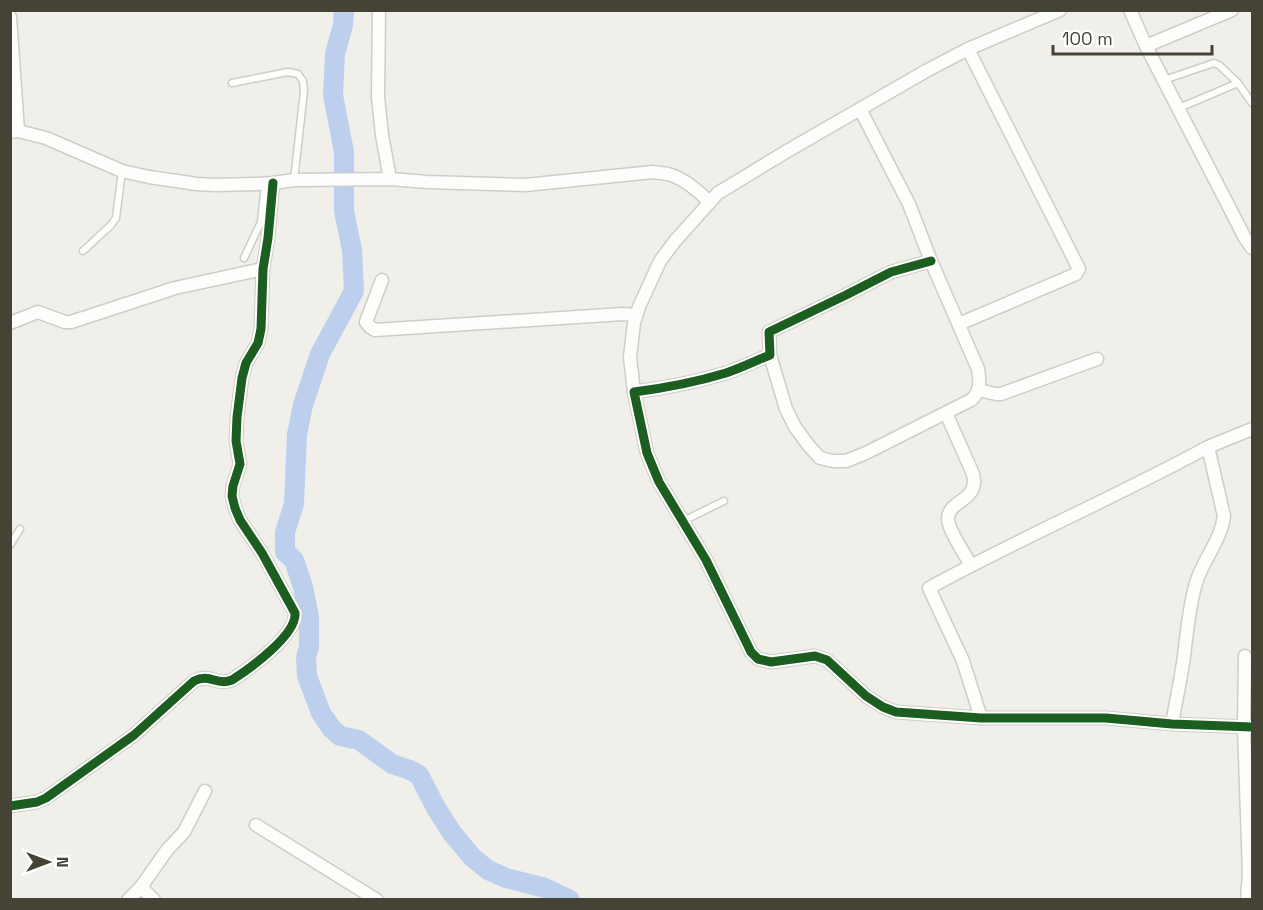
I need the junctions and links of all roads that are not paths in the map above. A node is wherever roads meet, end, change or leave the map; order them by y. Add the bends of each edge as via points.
1 (379, 10) edge
2 (1060, 10) edge
3 (1130, 10) edge
4 (1232, 10) edge
5 (10, 17) edge
6 (1146, 46) junction
7 (968, 49) junction
8 (1164, 80) junction
9 (1238, 82) junction
10 (232, 83) dead end
11 (1252, 103) edge
12 (1179, 108) junction
13 (860, 109) junction
14 (14, 131) edge
15 (122, 171) junction
16 (390, 178) junction
17 (294, 180) junction
18 (269, 183) junction
19 (709, 202) junction
20 (1252, 248) edge
21 (83, 251) dead end
22 (244, 258) dead end
23 (931, 261) junction
24 (263, 269) junction
25 (382, 280) dead end
26 (636, 315) junction
27 (10, 323) edge
28 (959, 324) junction
29 (770, 355) junction
30 (1097, 359) dead end
31 (978, 390) junction
32 (634, 392) junction
33 (946, 413) junction
34 (1252, 429) edge
35 (1208, 447) junction
36 (724, 501) dead end
37 (684, 521) junction
38 (20, 529) dead end
39 (10, 545) edge
40 (971, 565) junction
41 (1245, 656) dead end
42 (981, 718) junction
43 (1172, 724) junction
44 (1248, 727) edge
45 (205, 791) dead end
46 (10, 806) edge
47 (256, 825) dead end
48 (141, 887) junction
49 (128, 900) edge
50 (154, 900) edge
51 (378, 900) edge
52 (1247, 900) edge

1 - 16 street via 378,97
2 - 7 street
3 - 6 street
4 - 6 street
5 - 14 street
6 - 8 street
7 - 13 street
7 - 28 street via 1079,269 1076,274
8 - 9 lane via 1214,63
8 - 12 street
9 - 11 lane
9 - 12 lane
10 - 17 lane via 288,72 298,74 303,81
12 - 20 street
13 - 19 street
13 - 23 street via 909,204
14 - 15 street via 45,138
15 - 18 street via 197,184
15 - 21 lane via 116,218
16 - 17 street
16 - 19 street via 525,185 653,172 677,177
17 - 18 street
18 - 22 lane via 260,227
18 - 24 street
19 - 26 street via 660,261
23 - 28 street
23 - 29 street via 891,272 769,332
24 - 27 street via 175,288 71,322 38,312
24 - 46 street via 261,329 242,378 236,441 240,465 232,496 240,520 262,553 295,619 274,647 232,680 224,683 203,677 194,681 134,735 46,798
25 - 26 street via 366,322 375,330
26 - 32 street via 630,357
28 - 31 street via 978,369
29 - 32 street via 698,381
29 - 33 street via 786,409 820,458 846,461
30 - 31 street via 1001,393
31 - 33 street via 971,400
32 - 37 street via 647,453 659,482
33 - 40 street via 974,474 973,491 950,511 948,518
34 - 35 street
35 - 40 street
35 - 43 street via 1223,525 1198,574 1193,593
36 - 37 lane
37 - 42 street via 751,652 759,659 771,662 814,656 827,660 866,696 889,710
38 - 39 lane
40 - 42 street via 929,588 963,661
41 - 44 street
42 - 43 street via 1106,717
43 - 44 street
44 - 52 street
45 - 48 street via 184,832
47 - 51 street
48 - 49 street
48 - 50 street

